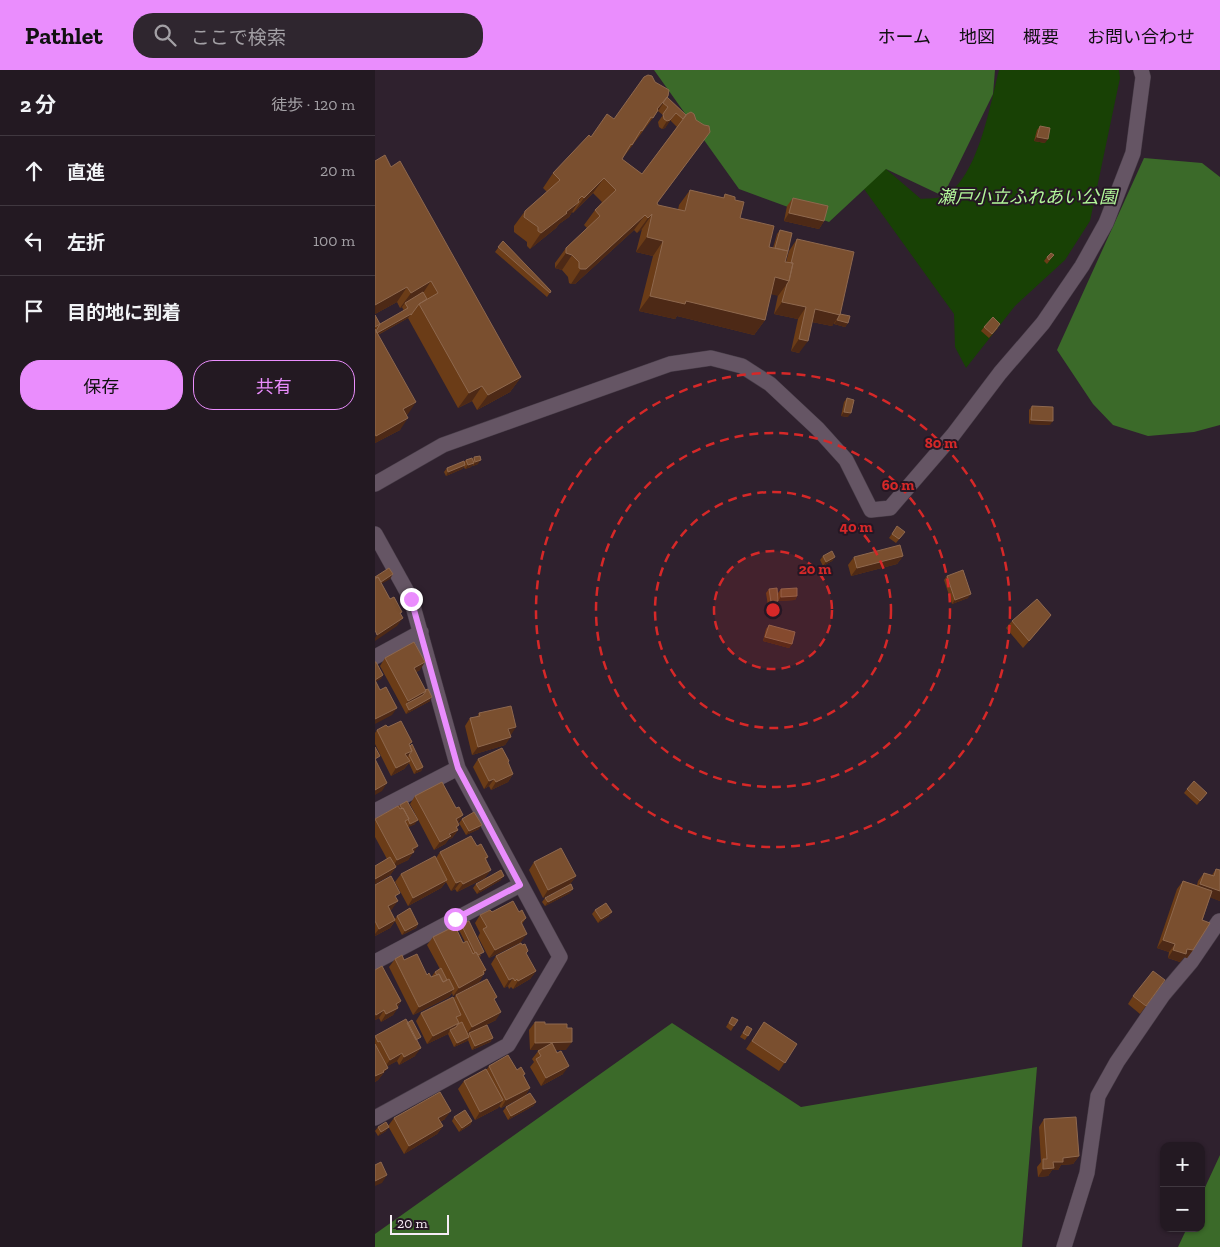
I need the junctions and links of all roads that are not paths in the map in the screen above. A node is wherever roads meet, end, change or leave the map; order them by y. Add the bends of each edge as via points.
1 (1141, 70) edge
2 (375, 484) edge
3 (375, 534) edge
4 (421, 632) junction
5 (375, 657) edge
6 (458, 768) junction
7 (375, 811) edge
8 (520, 885) junction
9 (1219, 921) dead end
10 (375, 962) edge
11 (375, 1118) edge
12 (1065, 1247) edge

1 - 2 street via 1143,77 1133,153 1106,223 1082,266 1043,322 890,508 871,510 846,460 770,384 742,366 711,358 670,364 443,445
3 - 4 street via 411,599
4 - 5 street
4 - 6 street
6 - 7 street
6 - 8 street
8 - 10 street
8 - 11 street via 560,957 508,1045
9 - 12 street via 1158,1002 1098,1096 1087,1174

